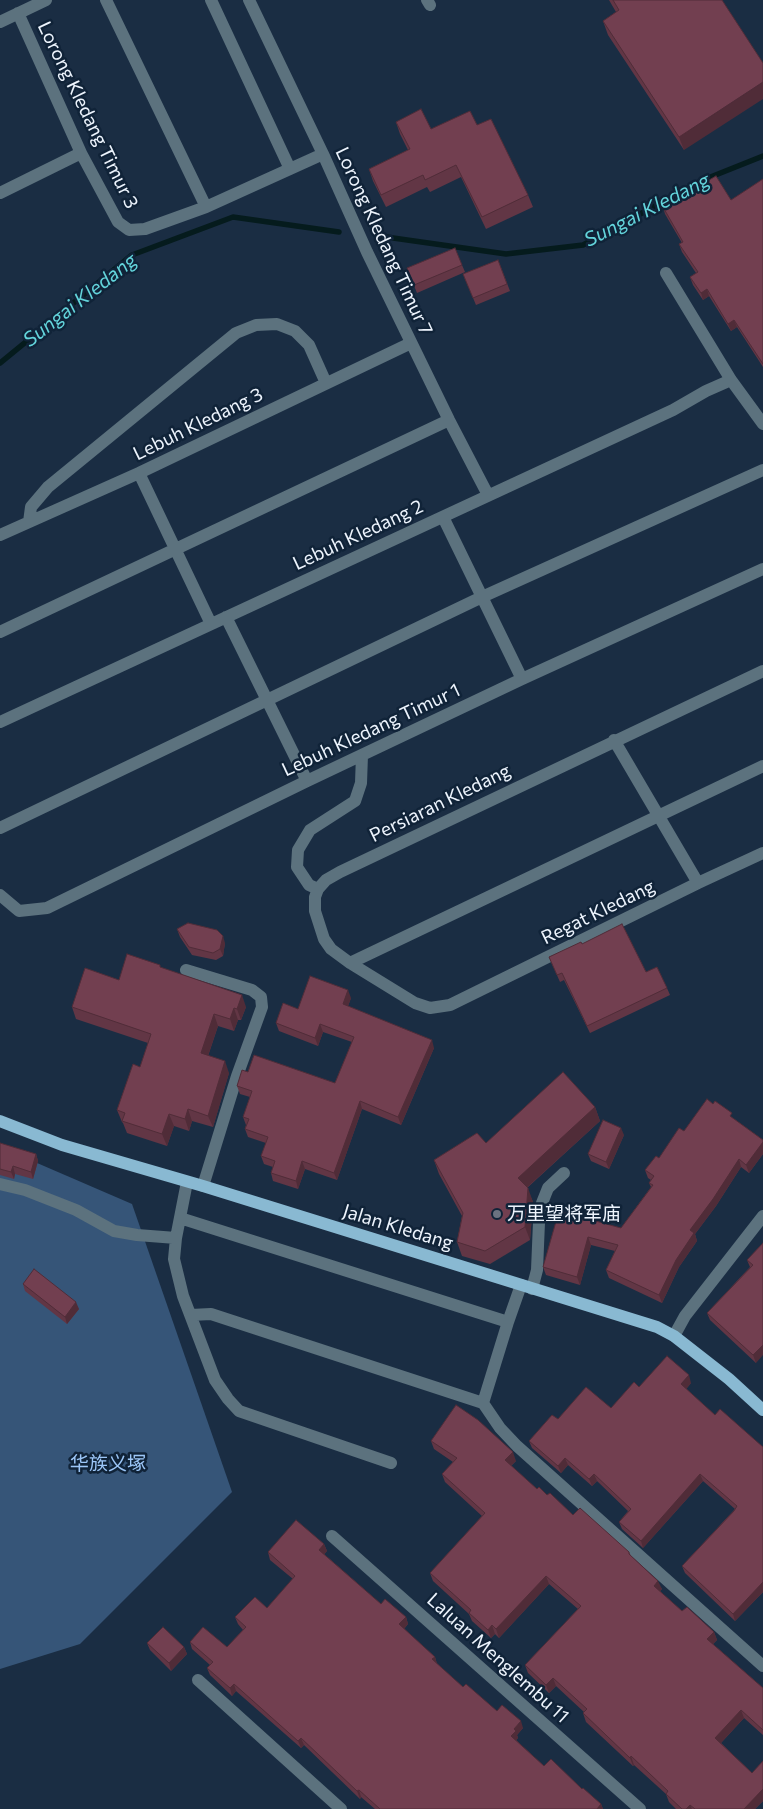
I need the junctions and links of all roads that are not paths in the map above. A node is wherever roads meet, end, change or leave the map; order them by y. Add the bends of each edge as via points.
1 (46, 0) edge
2 (106, 0) edge
3 (211, 0) edge
4 (249, 0) edge
5 (18, 13) junction
6 (0, 22) edge
7 (81, 152) junction
8 (323, 154) junction
9 (290, 168) junction
10 (0, 193) edge
11 (206, 207) junction
12 (666, 273) dead end
13 (411, 343) junction
14 (731, 380) junction
15 (326, 383) junction
16 (448, 420) junction
17 (763, 424) edge
18 (763, 470) edge
19 (139, 473) junction
20 (488, 495) junction
21 (443, 517) junction
22 (30, 522) junction
23 (0, 535) edge
24 (175, 549) junction
25 (763, 570) edge
26 (482, 597) junction
27 (226, 617) junction
28 (211, 624) junction
29 (0, 632) edge
30 (763, 671) edge
31 (522, 679) junction
32 (267, 700) junction
33 (0, 722) edge
34 (614, 740) junction
35 (362, 755) junction
36 (763, 766) edge
37 (307, 781) junction
38 (659, 817) junction
39 (0, 828) edge
40 (763, 853) edge
41 (698, 883) junction
42 (318, 889) junction
43 (0, 895) edge
44 (350, 963) junction
45 (186, 970) dead end
46 (0, 1121) edge
47 (564, 1173) dead end
48 (187, 1182) junction
49 (0, 1184) edge
50 (202, 1186) junction
51 (763, 1216) edge
52 (180, 1218) junction
53 (176, 1238) junction
54 (527, 1287) junction
55 (191, 1316) junction
56 (508, 1322) junction
57 (674, 1336) junction
58 (484, 1403) junction
59 (763, 1410) edge
60 (391, 1463) dead end
61 (332, 1536) dead end
62 (763, 1666) edge
63 (198, 1680) dead end
64 (341, 1809) edge
65 (640, 1809) edge

1 - 5 street
2 - 11 street
3 - 9 street
4 - 8 street, Lorong Kledang Timur 7
5 - 6 street
5 - 7 street, Lorong Kledang Timur 3
7 - 10 street
7 - 11 street, Lorong Kledang Timur 3 via 118,222 129,230 145,229
8 - 9 street, Lorong Kledang Timur 3
8 - 13 street, Lorong Kledang Timur 7
9 - 11 street, Lorong Kledang Timur 3
12 - 14 street
13 - 15 street, Lebuh Kledang 3
13 - 16 street, Lorong Kledang Timur 7
14 - 17 street
14 - 20 street, Lebuh Kledang 2
15 - 19 street, Lebuh Kledang 3
15 - 22 street via 308,345 295,332 277,324 256,325 236,333 48,487 31,507
16 - 20 street, Lorong Kledang Timur 7
16 - 24 street
18 - 26 street
19 - 22 street, Lebuh Kledang 3
19 - 24 street
20 - 21 street, Lebuh Kledang 2
21 - 26 street
21 - 27 street, Lebuh Kledang 2
22 - 23 street, Lebuh Kledang 3
24 - 28 street
24 - 29 street
25 - 31 street, Lebuh Kledang Timur 1
26 - 31 street
26 - 32 street
27 - 28 street, Lebuh Kledang 2
27 - 32 street
28 - 33 street, Lebuh Kledang 2
30 - 34 street, Persiaran Kledang
31 - 35 street, Lebuh Kledang Timur 1
32 - 37 street
32 - 39 street
34 - 38 street
34 - 42 street, Persiaran Kledang via 340,872
35 - 37 street, Lebuh Kledang Timur 1
35 - 42 street via 361,783 355,801 310,830 298,850 297,867 309,885
36 - 38 street
37 - 43 street, Lebuh Kledang Timur 1 via 47,908 19,911
38 - 41 street
38 - 44 street
40 - 41 street, Regat Kledang
41 - 44 street, Regat Kledang via 450,1005 430,1008 415,1003
42 - 44 street via 315,911 324,939 331,949
45 - 50 street via 252,990 261,997 262,1007
46 - 48 main road, Jalan Kledang via 62,1146
47 - 54 street via 548,1188 542,1203 537,1270
48 - 50 main road, Jalan Kledang
48 - 52 street
49 - 53 street via 76,1210 114,1231
50 - 54 main road, Jalan Kledang
51 - 57 street via 685,1316
52 - 53 street
52 - 56 street
53 - 55 street via 174,1259
54 - 56 street
54 - 57 main road, Jalan Kledang via 656,1327
55 - 58 street via 211,1314
55 - 60 street via 215,1380 239,1411
56 - 58 street
57 - 59 main road, Jalan Kledang via 730,1379
58 - 62 street via 516,1446
61 - 65 street, Laluan Menglembu 11
63 - 64 street

